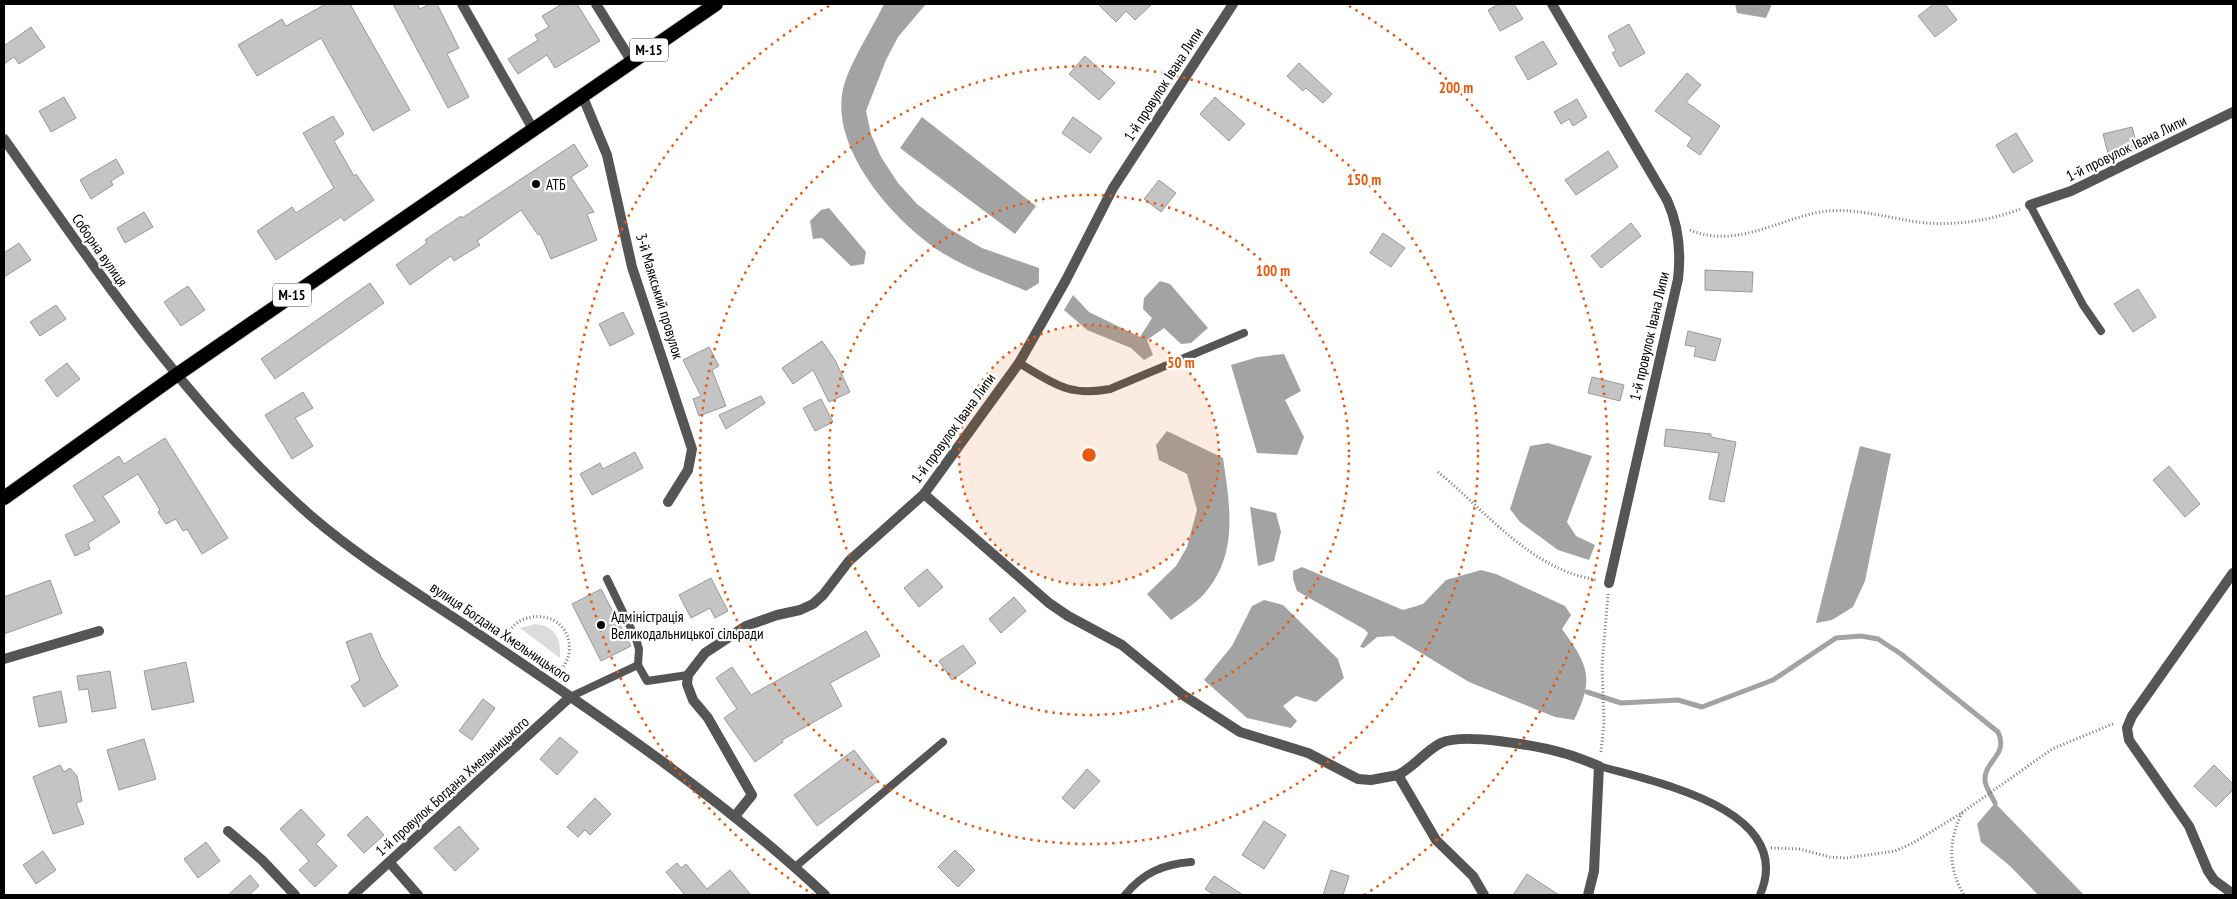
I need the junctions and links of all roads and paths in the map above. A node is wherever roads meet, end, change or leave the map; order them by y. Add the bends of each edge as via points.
1 (462, 4) edge
2 (596, 4) edge
3 (716, 4) edge
4 (1233, 4) edge
5 (1552, 4) edge
6 (632, 62) junction
7 (582, 95) junction
8 (2233, 112) edge
9 (533, 129) junction
10 (4, 139) edge
11 (2030, 205) junction
12 (1676, 224) junction
13 (2101, 332) dead end
14 (1244, 334) dead end
15 (1019, 363) junction
16 (175, 376) junction
17 (1438, 472) dead end
18 (924, 494) junction
19 (4, 498) edge
20 (668, 502) dead end
21 (2233, 573) edge
22 (607, 580) dead end
23 (1608, 583) junction
24 (99, 631) dead end
25 (496, 646) junction
26 (4, 659) edge
27 (638, 665) junction
28 (688, 675) junction
29 (552, 684) junction
30 (570, 698) junction
31 (2132, 716) junction
32 (943, 742) dead end
33 (1599, 766) junction
34 (1398, 775) junction
35 (1963, 812) junction
36 (735, 816) junction
37 (228, 831) dead end
38 (1762, 851) junction
39 (1191, 862) dead end
40 (390, 863) junction
41 (795, 867) junction
42 (2229, 891) dead end
43 (295, 895) edge
44 (353, 895) edge
45 (418, 895) edge
46 (825, 895) edge
47 (1125, 895) edge
48 (1484, 895) edge
49 (1588, 895) edge
50 (1760, 895) edge
51 (1964, 895) edge

1 - 9 street
2 - 6 street
3 - 6 highway, М-15
4 - 15 street, 1-й провулок Івана Липи via 1113,188
5 - 12 street, 1-й провулок Івана Липи via 1668,200
6 - 7 highway, М-15
7 - 9 highway, М-15
7 - 20 street, 3-й Маякський провулок via 607,154 632,267 692,449 688,470
8 - 11 street, 1-й провулок Івана Липи via 2071,191
9 - 16 highway, М-15
10 - 16 street, Соборна вулиця via 130,318
11 - 12 path via 2003,216 1946,223 1913,222 1842,211 1820,212 1754,232 1728,236 1701,235
11 - 13 lane via 2083,305
12 - 23 street, 1-й провулок Івана Липи via 1678,279
14 - 15 lane via 1110,389 1091,392 1069,390
15 - 18 street, 1-й провулок Івана Липи
16 - 19 highway, М-15
16 - 25 street, вулиця Богдана Хмельницького via 250,457 310,515 364,558
17 - 23 path via 1504,532 1537,555 1569,573
18 - 28 street, 1-й провулок Івана Липи via 849,561 813,604 746,626 705,654
18 - 34 street via 1048,603 1122,645 1183,695 1240,732 1308,753 1358,779
21 - 31 street
22 - 27 lane via 636,639
23 - 33 path via 1602,666 1604,722
24 - 26 street
25 - 29 street, вулиця Богдана Хмельницького
25 - 29 path via 522,620 538,616 560,624 568,638 569,654
27 - 28 lane via 647,682
27 - 30 lane
28 - 36 street via 693,700 708,718 752,795
29 - 30 street, вулиця Богдана Хмельницького
30 - 36 street, вулиця Богдана Хмельницького
30 - 40 street, 1-й провулок Богдана Хмельницького
31 - 35 path via 2036,758
31 - 42 street via 2127,728 2129,740 2189,826 2214,880
32 - 41 lane
33 - 34 street via 1540,747 1454,739 1441,743
33 - 38 lane via 1708,800 1741,821
33 - 49 street via 1594,871
34 - 48 street via 1436,840 1473,876
35 - 38 path via 1895,851 1855,857 1830,857 1780,847
35 - 51 path via 1955,826 1951,848 1955,875
36 - 41 street, вулиця Богдана Хмельницького
37 - 43 street via 262,860
38 - 50 lane via 1765,875
39 - 47 lane via 1164,866 1148,873
40 - 44 street, 1-й провулок Богдана Хмельницького
40 - 45 street
41 - 46 street, вулиця Богдана Хмельницького

